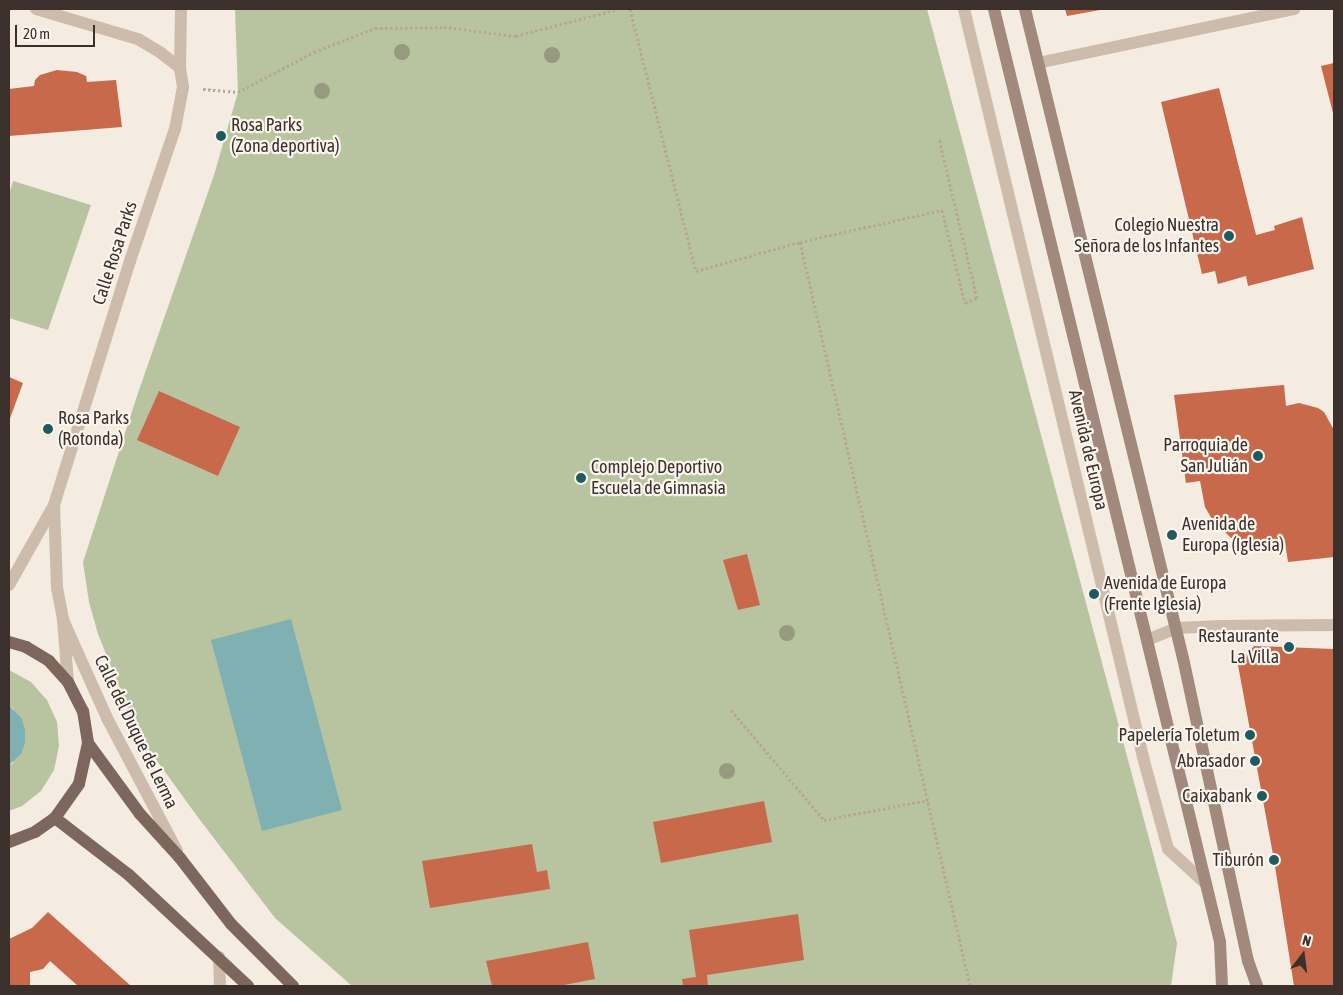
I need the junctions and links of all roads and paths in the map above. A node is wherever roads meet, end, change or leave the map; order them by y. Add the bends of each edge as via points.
1 (36, 9) edge
2 (181, 9) edge
3 (618, 9) edge
4 (630, 9) edge
5 (964, 9) edge
6 (994, 9) edge
7 (1025, 9) edge
8 (1291, 9) edge
9 (1038, 63) junction
10 (180, 68) junction
11 (182, 87) junction
12 (940, 138) dead end
13 (800, 242) junction
14 (54, 505) junction
15 (9, 585) edge
16 (63, 620) junction
17 (1334, 625) edge
18 (1176, 628) junction
19 (1147, 640) junction
20 (9, 642) edge
21 (68, 682) junction
22 (731, 710) dead end
23 (88, 743) junction
24 (928, 800) junction
25 (55, 818) junction
26 (9, 842) edge
27 (180, 858) junction
28 (1206, 884) junction
29 (218, 957) junction
30 (220, 986) edge
31 (248, 986) edge
32 (293, 986) edge
33 (970, 986) edge
34 (1222, 986) edge
35 (1257, 986) edge

1 - 10 street via 138,40
2 - 10 street, Calle Rosa Parks
3 - 11 path via 516,36 444,27 375,28 314,52 238,92
4 - 13 path via 696,271
5 - 28 street, Avenida de Europa via 1144,761 1168,849
6 - 19 main road, Avenida de Europa
7 - 9 main road
8 - 9 street
9 - 18 main road
10 - 11 street, Calle Rosa Parks
11 - 14 street, Calle Rosa Parks via 176,129 130,261
12 - 13 path via 977,298 965,303 942,210
13 - 24 path
14 - 15 street, Calle Rosa Parks
14 - 16 street, Calle Rosa Parks via 57,588
16 - 21 street, Calle Rosa Parks
16 - 27 street, Calle del Duque de Lerma via 107,718
17 - 18 street
18 - 19 street
18 - 35 main road via 1248,961
19 - 28 main road, Avenida de Europa
20 - 21 main road via 26,647 50,661
21 - 23 main road via 83,711
22 - 24 path via 824,820
23 - 25 main road via 79,784
23 - 27 main road, Calle del Duque de Lerma via 140,814
24 - 33 path
25 - 26 main road via 35,832
25 - 29 main road via 129,875
27 - 32 main road, Calle del Duque de Lerma via 231,924
28 - 34 main road, Avenida de Europa via 1220,942
29 - 30 street
29 - 31 main road

